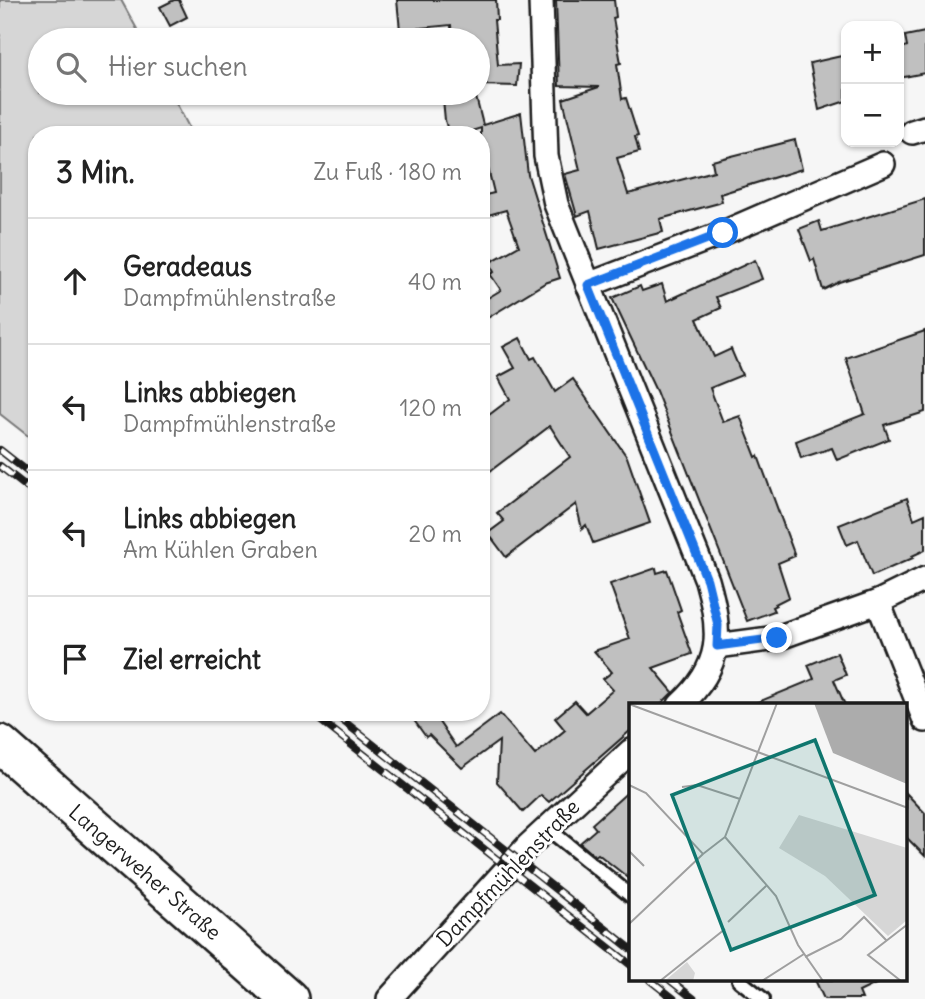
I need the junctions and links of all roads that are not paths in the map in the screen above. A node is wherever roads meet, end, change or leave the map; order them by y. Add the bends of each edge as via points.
1 (541, 0) edge
2 (883, 164) dead end
3 (588, 285) junction
4 (925, 579) edge
5 (878, 602) junction
6 (717, 646) junction
7 (682, 703) edge
8 (925, 719) edge
9 (0, 744) edge
10 (629, 753) edge
11 (547, 828) junction
12 (629, 894) edge
13 (742, 982) edge
14 (289, 999) edge
15 (389, 999) edge
16 (763, 999) edge

1 - 3 street via 546,156 556,204
2 - 3 street
3 - 6 street via 707,580 718,625
4 - 5 street
5 - 6 street via 777,638
5 - 8 street
6 - 7 street via 711,666
9 - 14 main road, Langerweher Straße
10 - 11 street, Dampfmühlenstraße
11 - 12 lane
11 - 15 street, Dampfmühlenstraße
13 - 16 lane

